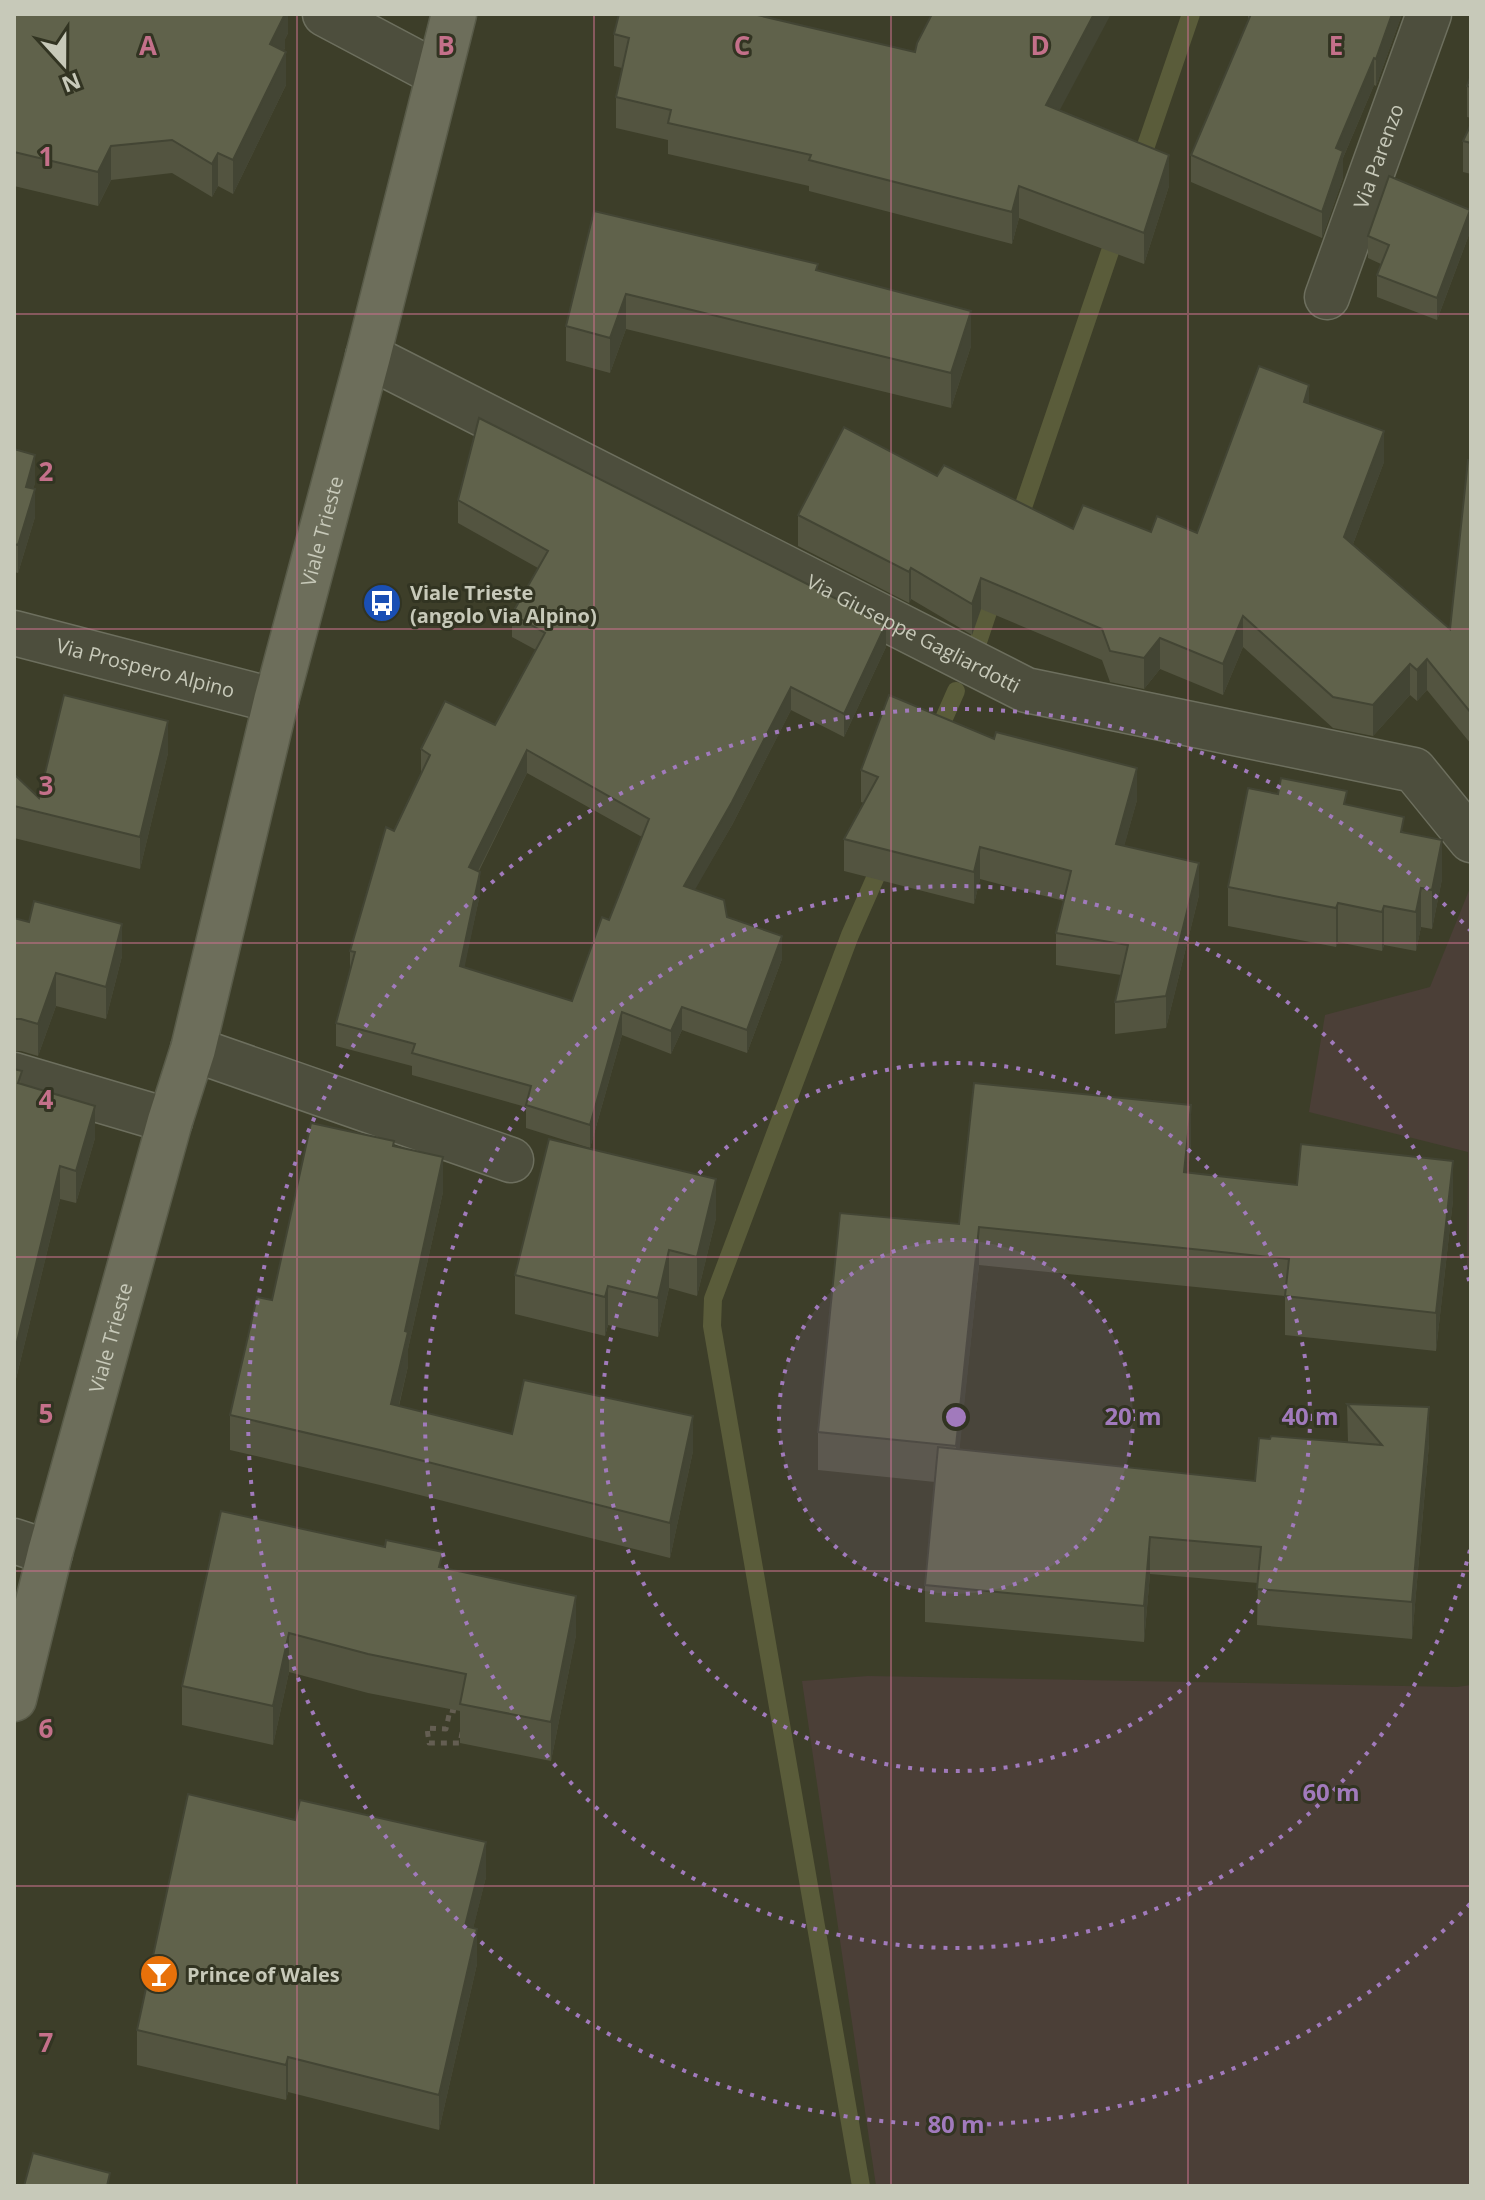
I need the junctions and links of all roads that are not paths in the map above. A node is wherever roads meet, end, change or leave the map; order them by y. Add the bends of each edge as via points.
1 (325, 14) edge
2 (454, 14) edge
3 (1429, 14) edge
4 (438, 74) junction
5 (1327, 297) dead end
6 (368, 356) junction
7 (14, 633) edge
8 (276, 701) junction
9 (1471, 840) edge
10 (193, 1049) junction
11 (14, 1075) edge
12 (170, 1121) junction
13 (511, 1160) dead end
14 (32, 1547) edge
15 (14, 1699) edge

1 - 4 street
2 - 4 main road, Viale Trieste
3 - 5 street, Via Parenzo
4 - 6 main road, Viale Trieste
6 - 8 main road, Viale Trieste
6 - 9 street, Via Giuseppe Gagliardotti via 1026,690 1414,770
7 - 8 street, Via Prospero Alpino
8 - 10 main road, Viale Trieste
10 - 12 main road, Viale Trieste
10 - 13 street
11 - 12 street
12 - 14 main road, Viale Trieste
14 - 15 main road, Viale Trieste

